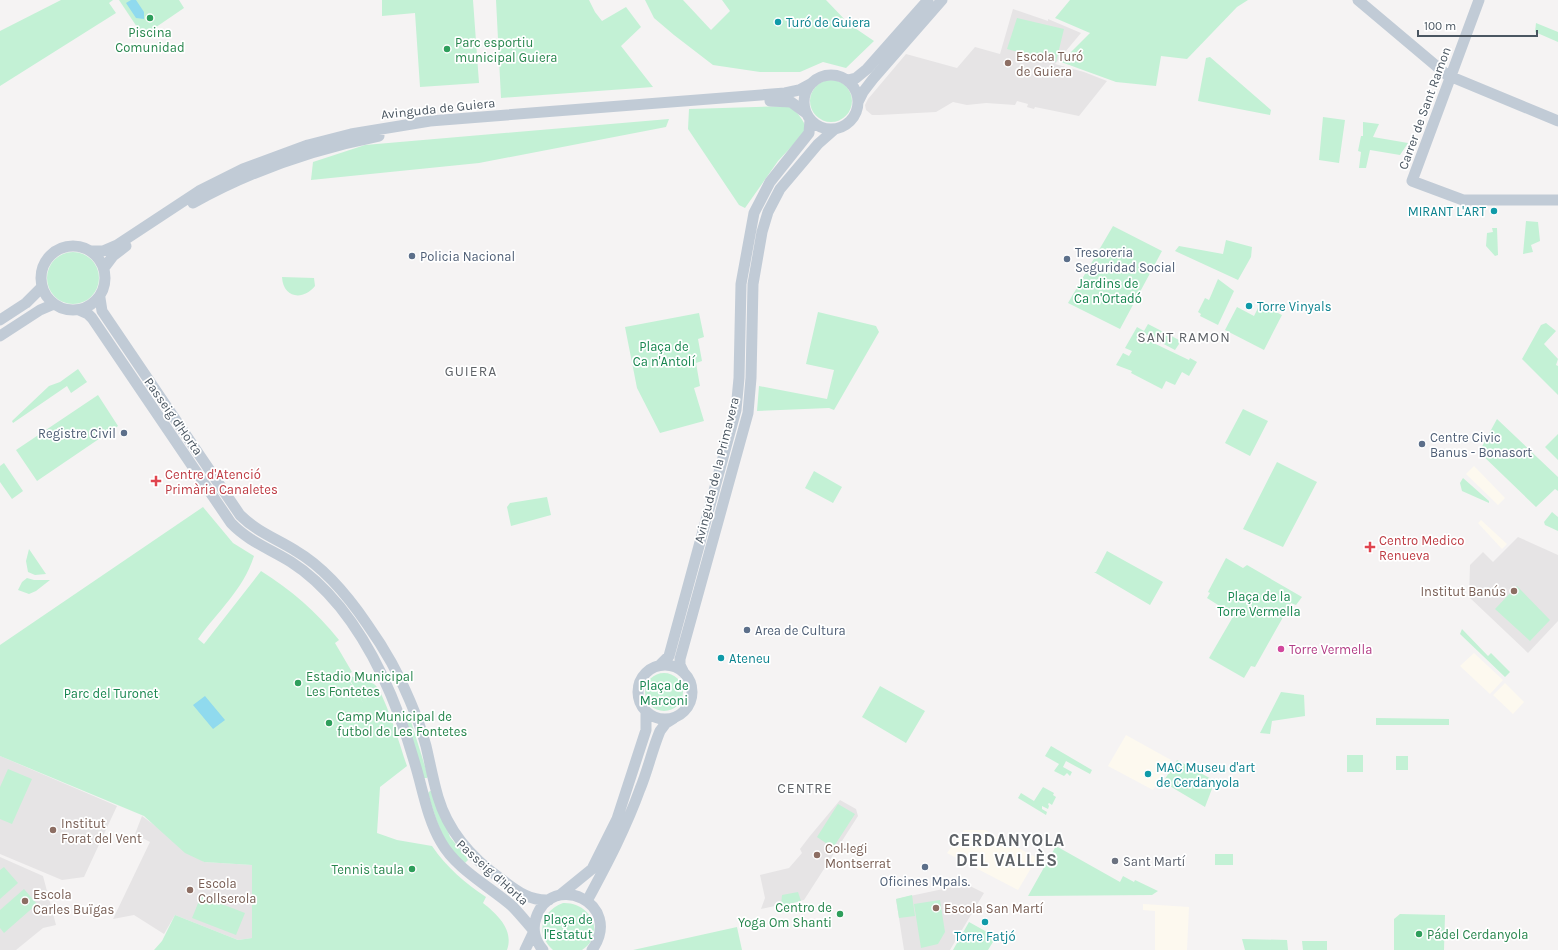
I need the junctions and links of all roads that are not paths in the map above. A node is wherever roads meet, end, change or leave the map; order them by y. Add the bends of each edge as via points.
1 (942, 0) edge
2 (1358, 0) edge
3 (1478, 0) edge
4 (929, 1) edge
5 (914, 33) junction
6 (1450, 77) junction
7 (848, 80) junction
8 (812, 83) junction
9 (858, 102) junction
10 (808, 116) junction
11 (1558, 121) edge
12 (835, 129) junction
13 (1558, 200) edge
14 (92, 252) junction
15 (104, 268) junction
16 (42, 287) junction
17 (100, 298) junction
18 (54, 304) junction
19 (79, 310) junction
20 (0, 320) edge
21 (0, 336) edge
22 (660, 665) junction
23 (683, 671) junction
24 (646, 712) junction
25 (674, 718) junction
26 (560, 895) junction
27 (549, 900) junction
28 (588, 901) junction
29 (534, 931) junction
30 (525, 950) edge
31 (542, 950) edge
32 (592, 950) edge

1 - 5 street
2 - 6 street
3 - 6 street, Carrer de Sant Ramon
4 - 5 street
4 - 7 street via 867,69 856,78
5 - 9 street via 868,85
6 - 11 street
6 - 13 street, Carrer de Sant Ramon via 1412,181 1463,200
7 - 8 street via 828,75
7 - 9 street via 855,89
8 - 10 street via 804,96
8 - 14 street, Avinguda de Guiera via 799,90 785,93 425,121 338,137 290,151 231,175 193,195 117,245 103,251
9 - 12 street via 855,115 850,121
10 - 12 street via 822,128
10 - 15 street, Avinguda de Guiera via 791,102 780,100 444,127 371,138 287,161 224,187 183,209 121,250
10 - 22 street, Avinguda de la Primavera via 811,130 776,174 754,213 742,284 736,410 669,656
12 - 23 street, Avinguda de la Primavera via 818,144 780,189 768,212 762,232 753,284 748,412 680,659
14 - 15 street
14 - 16 street via 77,246 68,246 54,252 43,266
15 - 17 street via 105,283
16 - 18 street
16 - 20 street via 26,303
17 - 19 street
17 - 27 street, Passeig d'Horta via 102,312 240,515 260,532 297,551 324,572 367,623 410,701 426,745 438,798 462,843 480,864 519,892 533,899
18 - 19 street via 63,309
18 - 21 street
19 - 29 street, Passeig d'Horta via 92,318 231,523 261,546 306,572 357,630 384,676 402,721 434,830 450,855 514,908
22 - 23 street via 668,664
22 - 24 street via 645,673 638,687 640,702
23 - 25 street via 692,686 693,694 687,709
24 - 25 street via 657,718
24 - 26 street via 646,730 613,826 592,868
25 - 28 street via 660,731 627,823
26 - 27 street
26 - 28 street via 579,896
27 - 29 street via 537,913
28 - 32 street via 600,920 601,931
29 - 30 street
29 - 31 street

